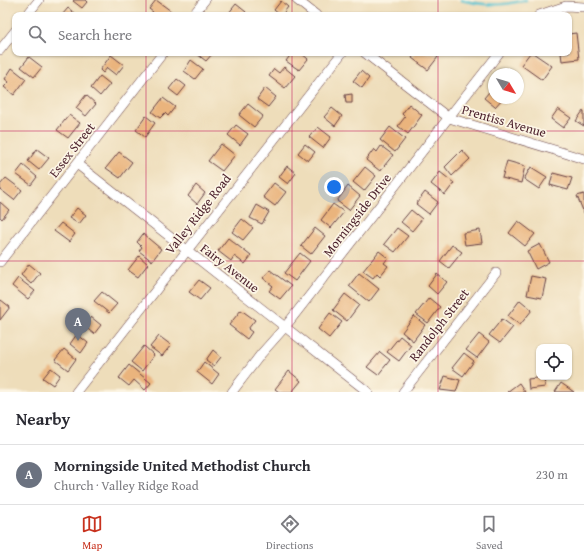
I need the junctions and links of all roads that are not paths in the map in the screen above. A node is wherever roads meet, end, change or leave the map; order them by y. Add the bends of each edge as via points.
1 (39, 0) edge
2 (205, 0) edge
3 (297, 0) edge
4 (584, 7) edge
5 (29, 12) edge
6 (195, 12) edge
7 (312, 12) edge
8 (548, 12) edge
9 (12, 35) edge
10 (0, 50) edge
11 (161, 56) edge
12 (340, 56) edge
13 (369, 56) edge
14 (497, 56) edge
15 (450, 118) junction
16 (584, 159) edge
17 (77, 164) junction
18 (187, 250) junction
19 (0, 262) edge
20 (496, 273) dead end
21 (285, 328) junction
22 (76, 392) edge
23 (232, 392) edge
24 (368, 392) edge
25 (403, 392) edge

1 - 5 street
2 - 6 street
3 - 7 street
4 - 8 street via 566,6
9 - 10 street
11 - 17 street, Essex Street
12 - 18 street, Valley Ridge Road
13 - 15 street, Prentiss Avenue
14 - 15 street, Morningside Drive
15 - 16 street, Prentiss Avenue
15 - 21 street, Morningside Drive
17 - 18 street, Fairy Avenue
17 - 19 street, Essex Street
18 - 21 street, Fairy Avenue
18 - 22 street, Valley Ridge Road
20 - 25 street, Randolph Street
21 - 23 street, Morningside Drive
21 - 24 street, Fairy Avenue

